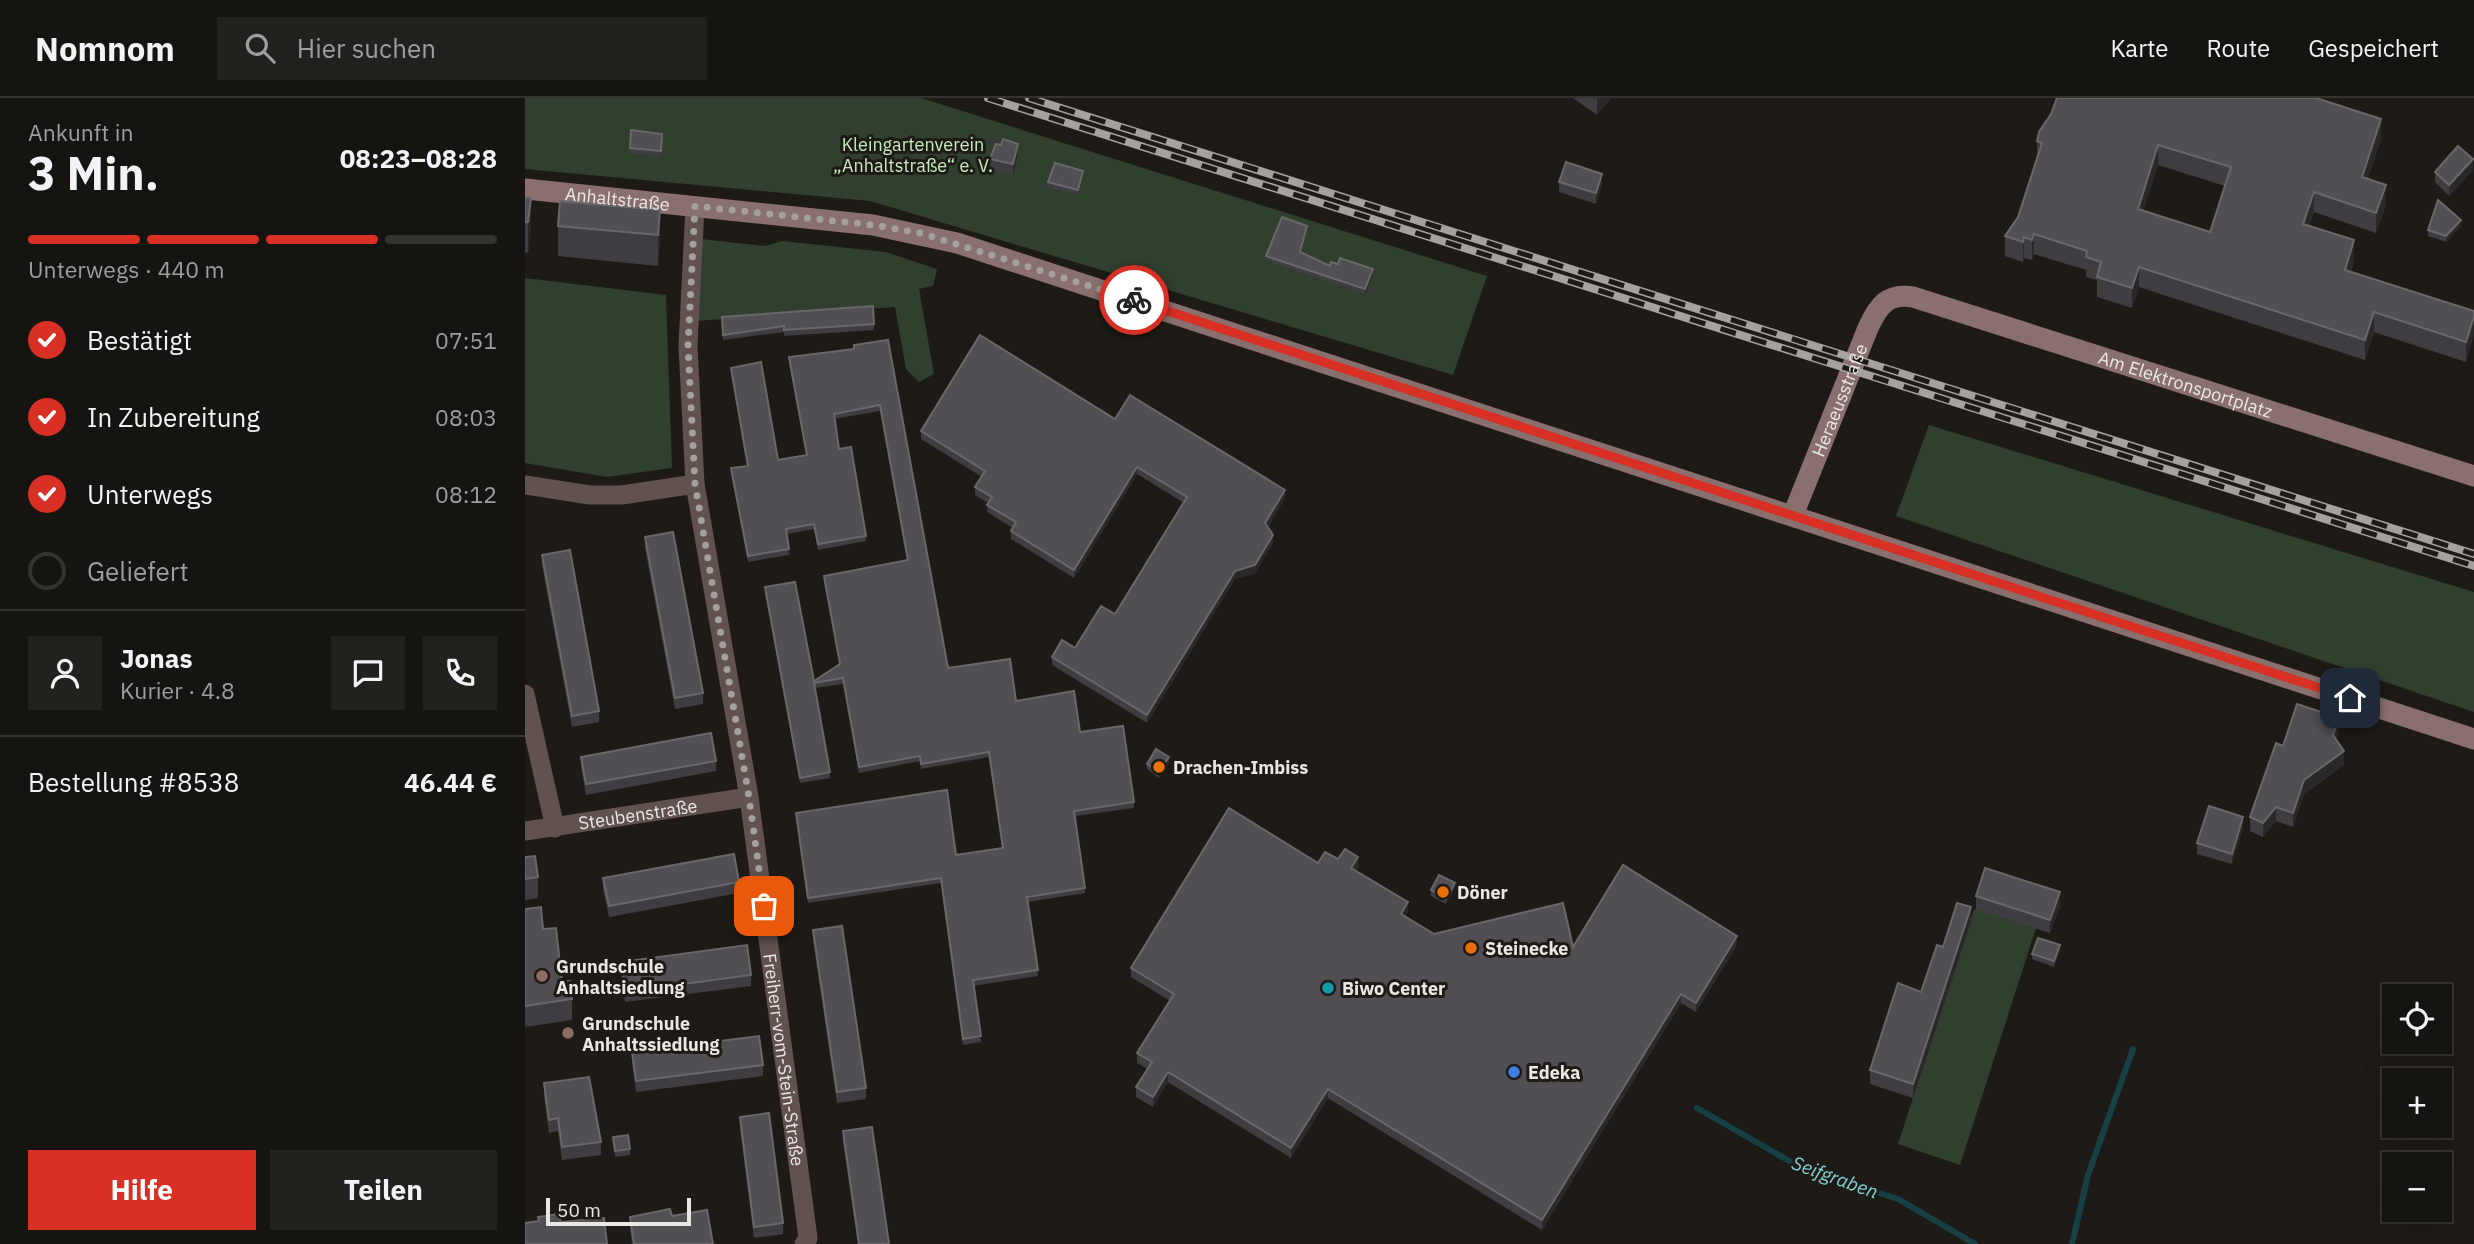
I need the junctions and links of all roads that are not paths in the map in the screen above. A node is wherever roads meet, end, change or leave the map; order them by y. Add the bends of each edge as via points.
1 (525, 189) edge
2 (695, 206) junction
3 (1897, 296) joint
4 (2474, 476) edge
5 (695, 484) junction
6 (525, 485) edge
7 (1793, 514) junction
8 (525, 694) edge
9 (2474, 739) edge
10 (749, 797) junction
11 (555, 828) junction
12 (525, 831) edge
13 (804, 1244) edge

1 - 2 street, Anhaltstraße
2 - 5 street, Freiherr-vom-Stein-Straße via 688,346
2 - 7 street, Anhaltstraße via 873,225 957,243
3 - 4 street, Am Elektronsportplatz
3 - 7 street, Heraeusstraße via 1883,302 1868,328
5 - 6 street via 622,495
5 - 10 street, Freiherr-vom-Stein-Straße
7 - 9 street, Anhaltstraße
8 - 11 street
10 - 11 street, Steubenstraße
10 - 13 street, Freiherr-vom-Stein-Straße via 808,1238
11 - 12 street, Steubenstraße

